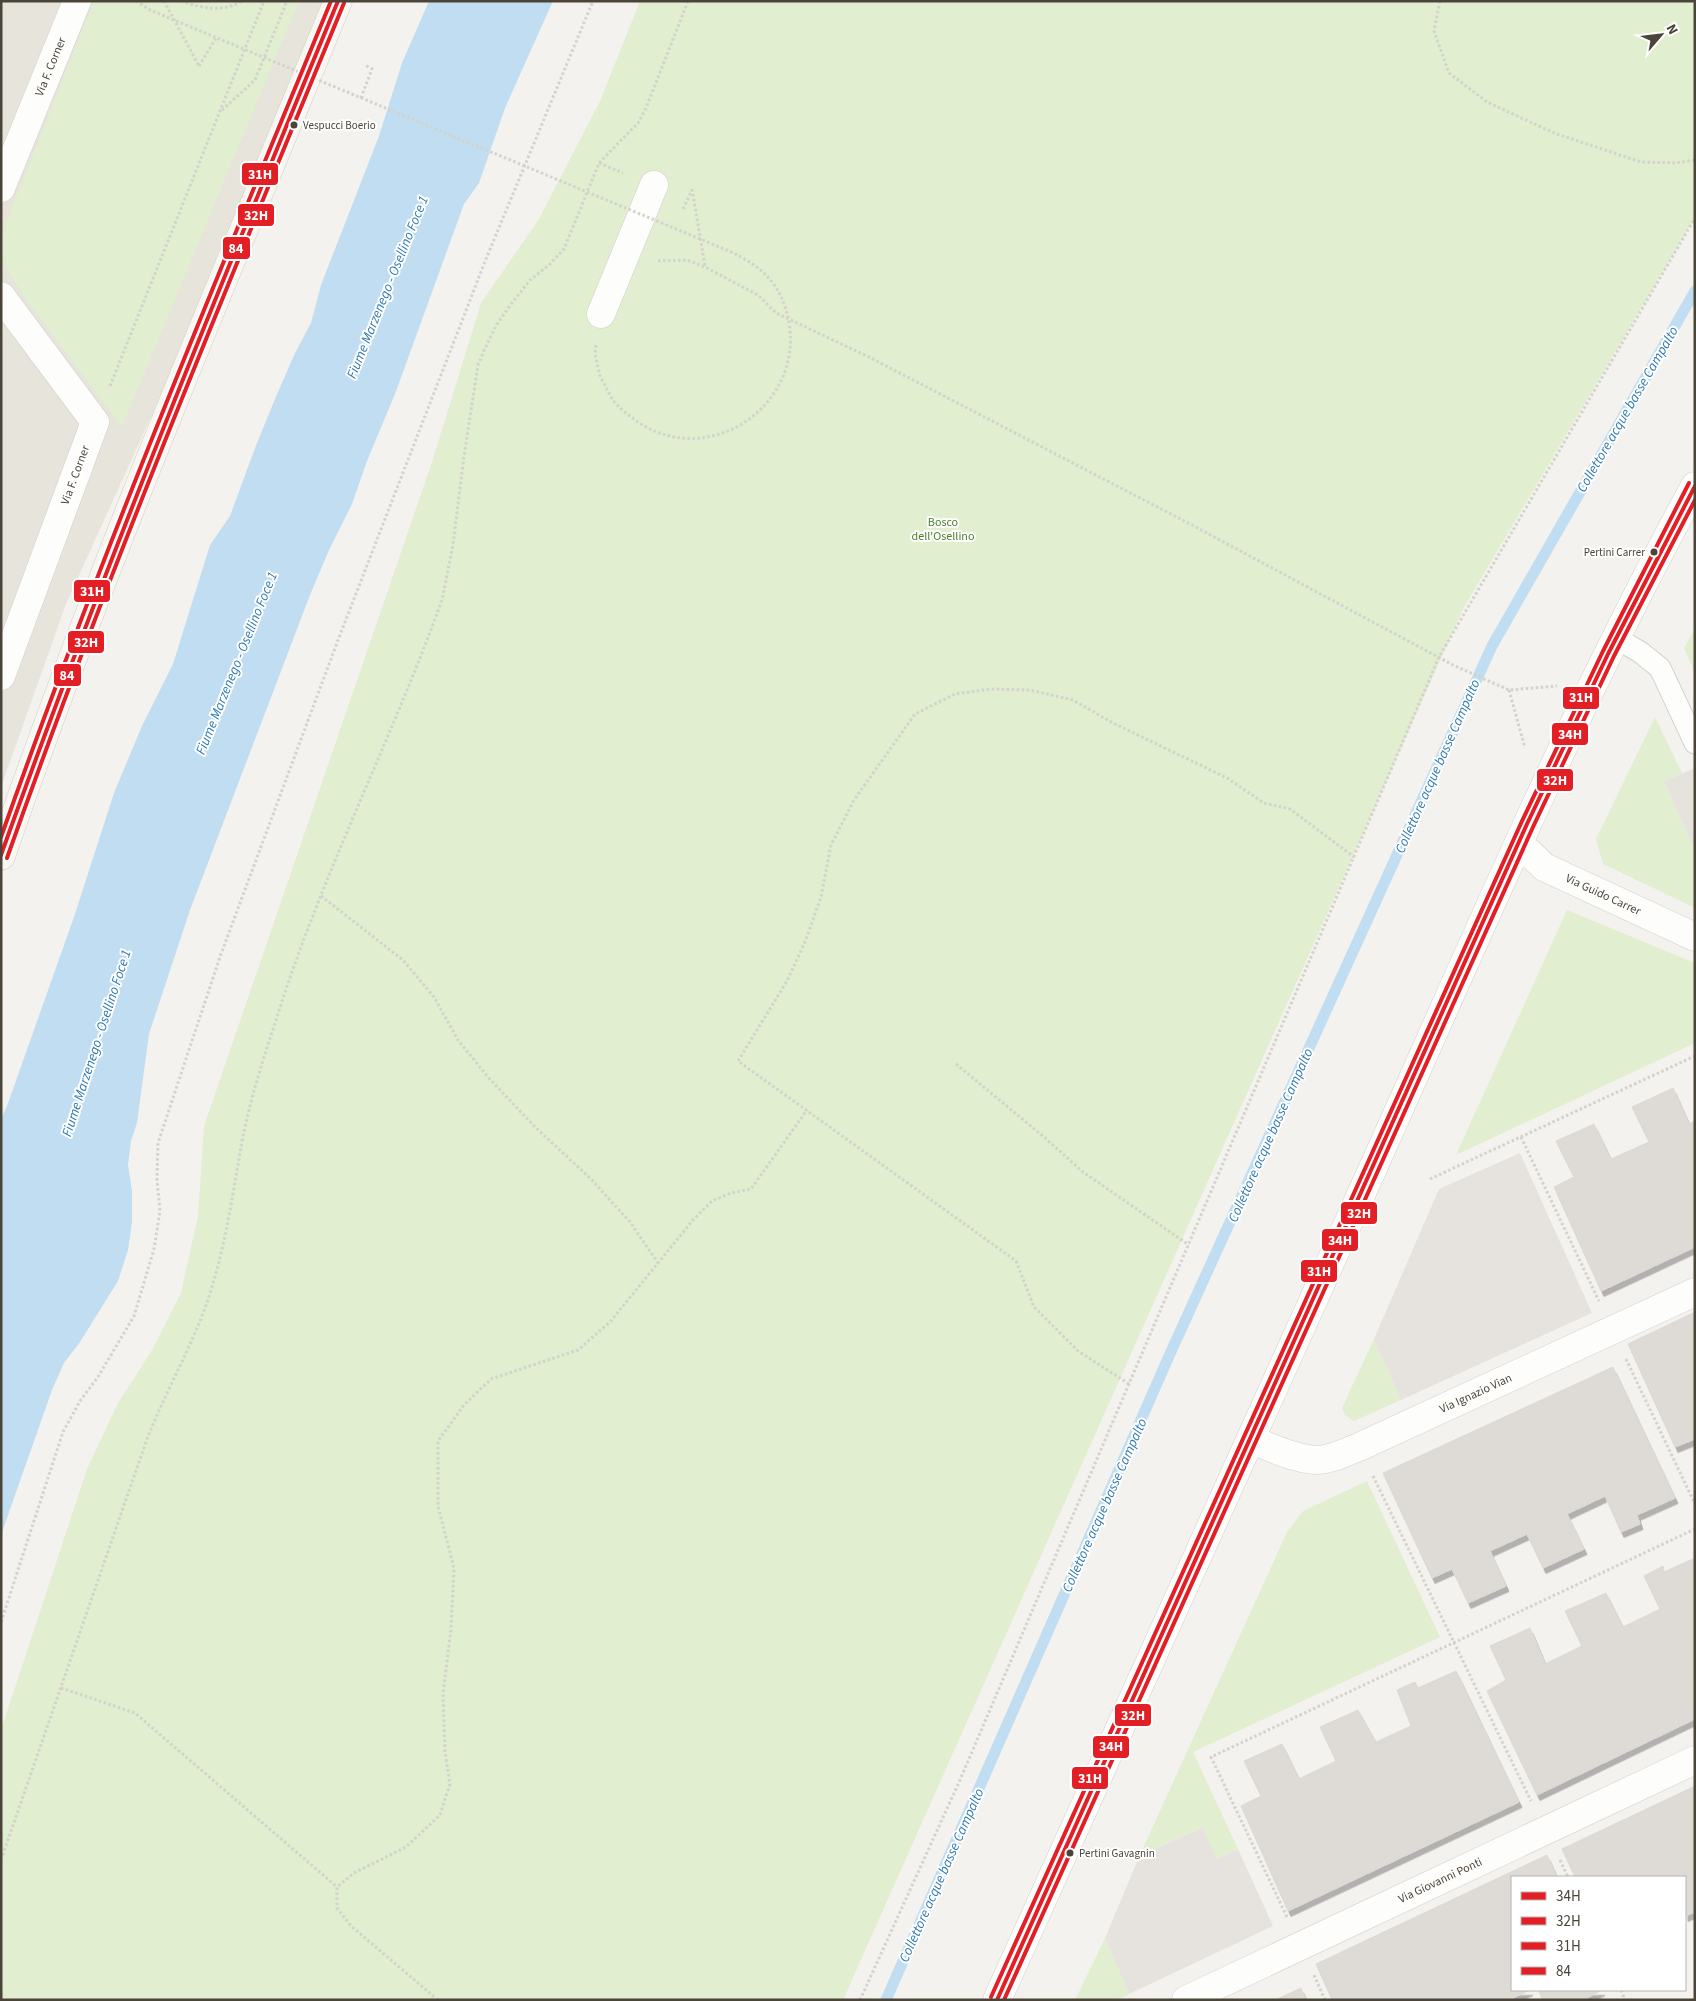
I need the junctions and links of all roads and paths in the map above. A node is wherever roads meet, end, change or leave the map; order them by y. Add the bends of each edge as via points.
1 (77, 1) edge
2 (136, 1) edge
3 (164, 1) edge
4 (181, 1) edge
5 (242, 1) edge
6 (264, 1) edge
7 (287, 1) edge
8 (338, 1) edge
9 (593, 1) edge
10 (688, 1) edge
11 (1440, 1) edge
12 (216, 38) junction
13 (365, 65) dead end
14 (361, 98) junction
15 (220, 111) junction
16 (1695, 160) edge
17 (654, 184) dead end
18 (1, 188) edge
19 (692, 189) dead end
20 (1695, 218) edge
21 (651, 263) dead end
22 (705, 267) junction
23 (1, 296) edge
24 (602, 314) joint
25 (95, 422) junction
26 (1695, 486) edge
27 (1616, 638) junction
28 (1439, 657) junction
29 (1, 676) edge
30 (1558, 686) dead end
31 (1509, 690) junction
32 (1695, 743) edge
33 (1528, 758) dead end
34 (1518, 843) junction
35 (1, 856) edge
36 (1354, 857) junction
37 (321, 896) junction
38 (1695, 937) edge
39 (1695, 1056) edge
40 (956, 1064) dead end
41 (807, 1110) junction
42 (1430, 1179) dead end
43 (1188, 1246) junction
44 (658, 1263) junction
45 (1695, 1292) edge
46 (1129, 1384) junction
47 (1252, 1440) junction
48 (1371, 1471) dead end
49 (1695, 1529) edge
50 (1, 1622) edge
51 (1454, 1643) junction
52 (61, 1688) junction
53 (1695, 1760) edge
54 (1546, 1830) junction
55 (1, 1860) edge
56 (1568, 1876) edge
57 (337, 1887) junction
58 (1300, 1946) junction
59 (438, 2000) edge
60 (860, 2000) edge
61 (997, 2000) edge
62 (1186, 2000) edge
63 (1325, 2000) edge

1 - 18 street, Via F. Corner
2 - 12 path, bridge
3 - 12 path via 199,66
4 - 5 path via 218,9
6 - 15 path
7 - 15 path via 255,80
8 - 35 main road via 86,622
9 - 50 path via 486,259 224,944 158,1143 160,1211 154,1249 134,1316 63,1432
10 - 37 path via 638,123 598,163 564,249 530,280 512,302 497,324 478,365 453,545 442,600
11 - 16 path via 1434,31 1449,73 1487,102 1554,133 1641,162
12 - 14 path, bridge
13 - 14 path via 372,68
14 - 24 path, bridge via 748,260 766,274 787,312 791,337 788,361 781,383 752,419 712,436 690,439 659,433 627,414 611,398 600,376 595,354 596,332
15 - 25 path
17 - 24 street
19 - 22 path
20 - 28 path
21 - 22 path via 687,260
22 - 28 path via 758,295 776,313 871,358
23 - 25 street
25 - 29 street, Via F. Corner
26 - 27 street
27 - 32 lane via 1660,668
27 - 34 street
28 - 31 path
28 - 36 path
30 - 31 path
31 - 33 path
34 - 38 street, Via Guido Carrer via 1544,867
34 - 47 street
36 - 41 path via 1290,809 1264,803 1227,778 1073,700 1030,690 991,689 955,694 915,714 854,800 831,845 821,897 794,965 738,1061
36 - 43 path
37 - 44 path via 403,960 434,997 458,1040 488,1078 591,1179 624,1215
37 - 52 path via 277,1016 254,1095 212,1287 147,1439
39 - 42 path
40 - 43 path via 1083,1172
41 - 44 path via 751,1189 712,1201
41 - 46 path via 1016,1261 1034,1307 1078,1351
43 - 46 path
44 - 57 path via 610,1322 578,1350 491,1379 464,1405 438,1440 438,1506 454,1568 443,1694 445,1752 450,1784 440,1815 406,1847 354,1873
45 - 47 street, Via Ignazio Vian via 1334,1457 1318,1460 1297,1457
46 - 60 path via 960,1780
47 - 61 street
48 - 51 path
49 - 51 path
51 - 54 path
51 - 58 path via 1211,1757
52 - 55 path
52 - 57 path via 135,1713
53 - 54 street, Via Giovanni Ponti
54 - 56 path
54 - 58 street, Via Giovanni Ponti
57 - 59 path via 337,1908 351,1926
58 - 62 street, Via Giovanni Ponti
58 - 63 path

